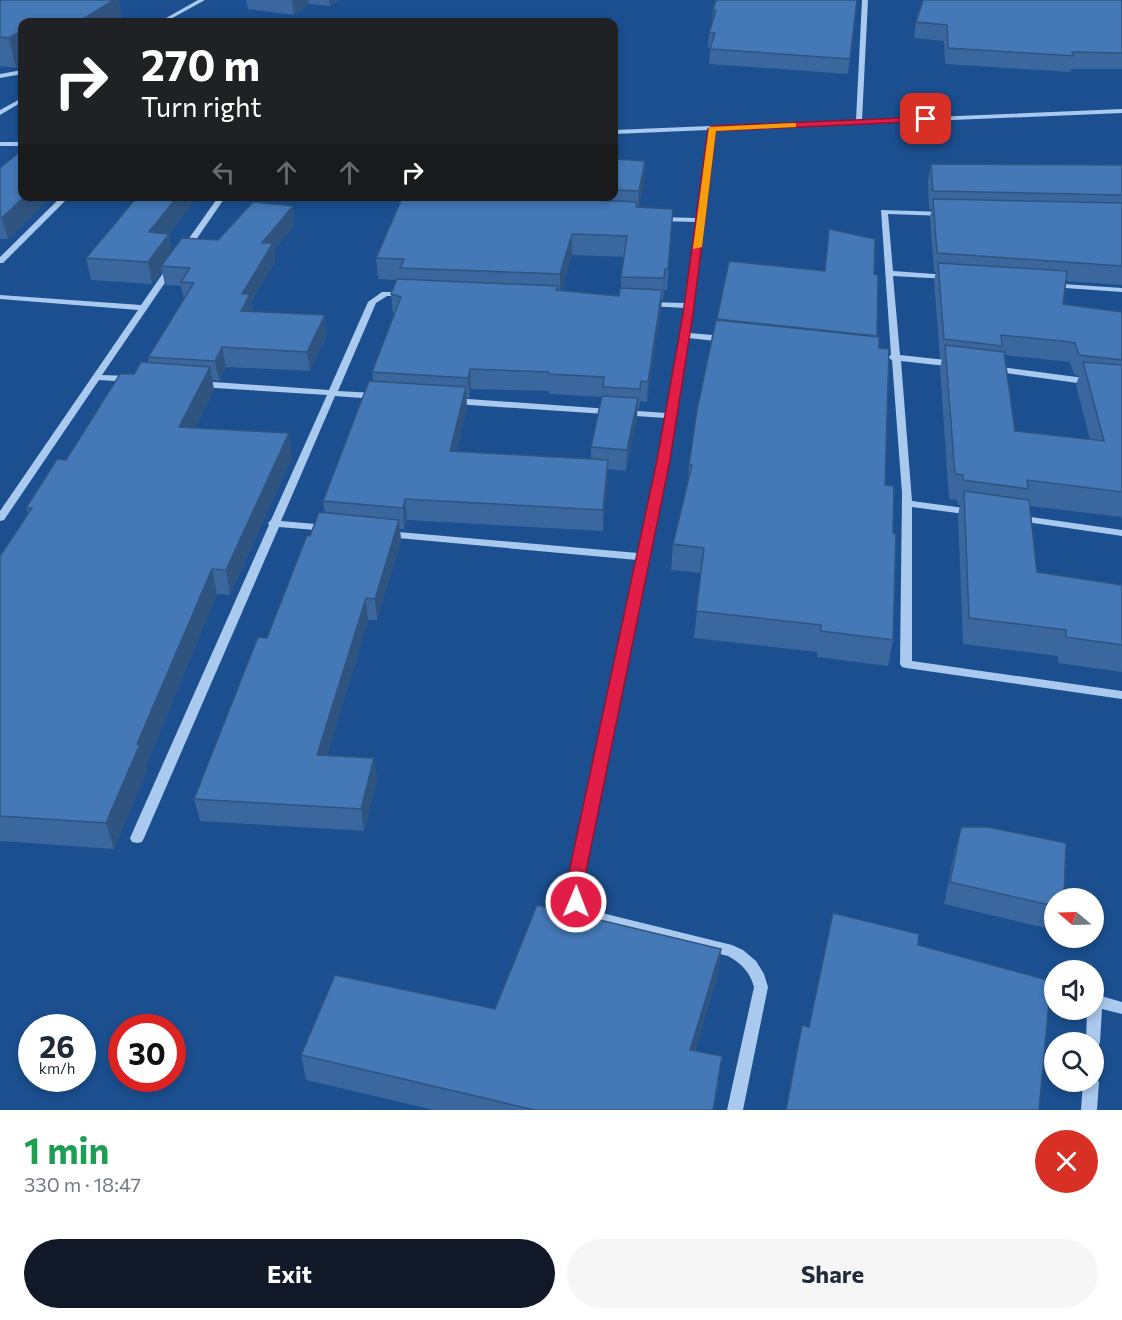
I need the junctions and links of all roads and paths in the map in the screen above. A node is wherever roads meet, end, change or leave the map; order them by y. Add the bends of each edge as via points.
1 (202, 0) edge
2 (865, 0) edge
3 (169, 18) edge
4 (18, 73) edge
5 (0, 76) edge
6 (18, 102) edge
7 (1122, 111) edge
8 (0, 113) edge
9 (859, 122) junction
10 (712, 129) junction
11 (618, 132) edge
12 (0, 144) edge
13 (18, 144) edge
14 (63, 201) edge
15 (219, 201) edge
16 (955, 214) edge
17 (654, 218) edge
18 (700, 220) junction
19 (0, 261) edge
20 (889, 273) junction
21 (959, 278) edge
22 (1040, 284) edge
23 (1122, 290) edge
24 (418, 294) edge
25 (0, 297) edge
26 (642, 304) edge
27 (689, 306) junction
28 (142, 308) junction
29 (684, 335) junction
30 (731, 340) edge
31 (890, 357) junction
32 (969, 366) edge
33 (980, 368) edge
34 (97, 377) junction
35 (144, 380) edge
36 (190, 383) edge
37 (1098, 383) edge
38 (330, 393) junction
39 (389, 397) edge
40 (448, 401) edge
41 (671, 416) junction
42 (907, 503) junction
43 (986, 514) edge
44 (1009, 517) edge
45 (0, 518) edge
46 (273, 523) junction
47 (333, 529) edge
48 (381, 533) edge
49 (1122, 533) edge
50 (643, 557) junction
51 (1122, 695) edge
52 (137, 838) dead end
53 (1104, 1004) edge
54 (1122, 1008) edge
55 (1090, 1092) edge
56 (735, 1110) edge
57 (1089, 1110) edge

1 - 3 street
2 - 9 street
4 - 5 street
6 - 8 street
7 - 9 street
9 - 10 street
10 - 11 street
10 - 18 street
12 - 13 street
14 - 19 street
15 - 28 street
16 - 20 street via 884,212
17 - 18 street
18 - 27 street
20 - 21 street
20 - 31 street
22 - 23 street
24 - 38 street via 385,294 375,298
25 - 28 street
26 - 27 street
27 - 29 street
28 - 34 street
29 - 30 street
29 - 41 street
31 - 32 street
31 - 42 street
33 - 37 street
34 - 35 street
34 - 45 street
36 - 38 street
38 - 39 street
38 - 46 street
40 - 41 street
41 - 50 street
42 - 43 street
42 - 51 street via 906,664
44 - 49 street
46 - 47 street
46 - 52 street
48 - 50 street
50 - 56 street via 573,891 576,902 586,913 732,951 758,973 762,987
53 - 54 street
55 - 57 street

